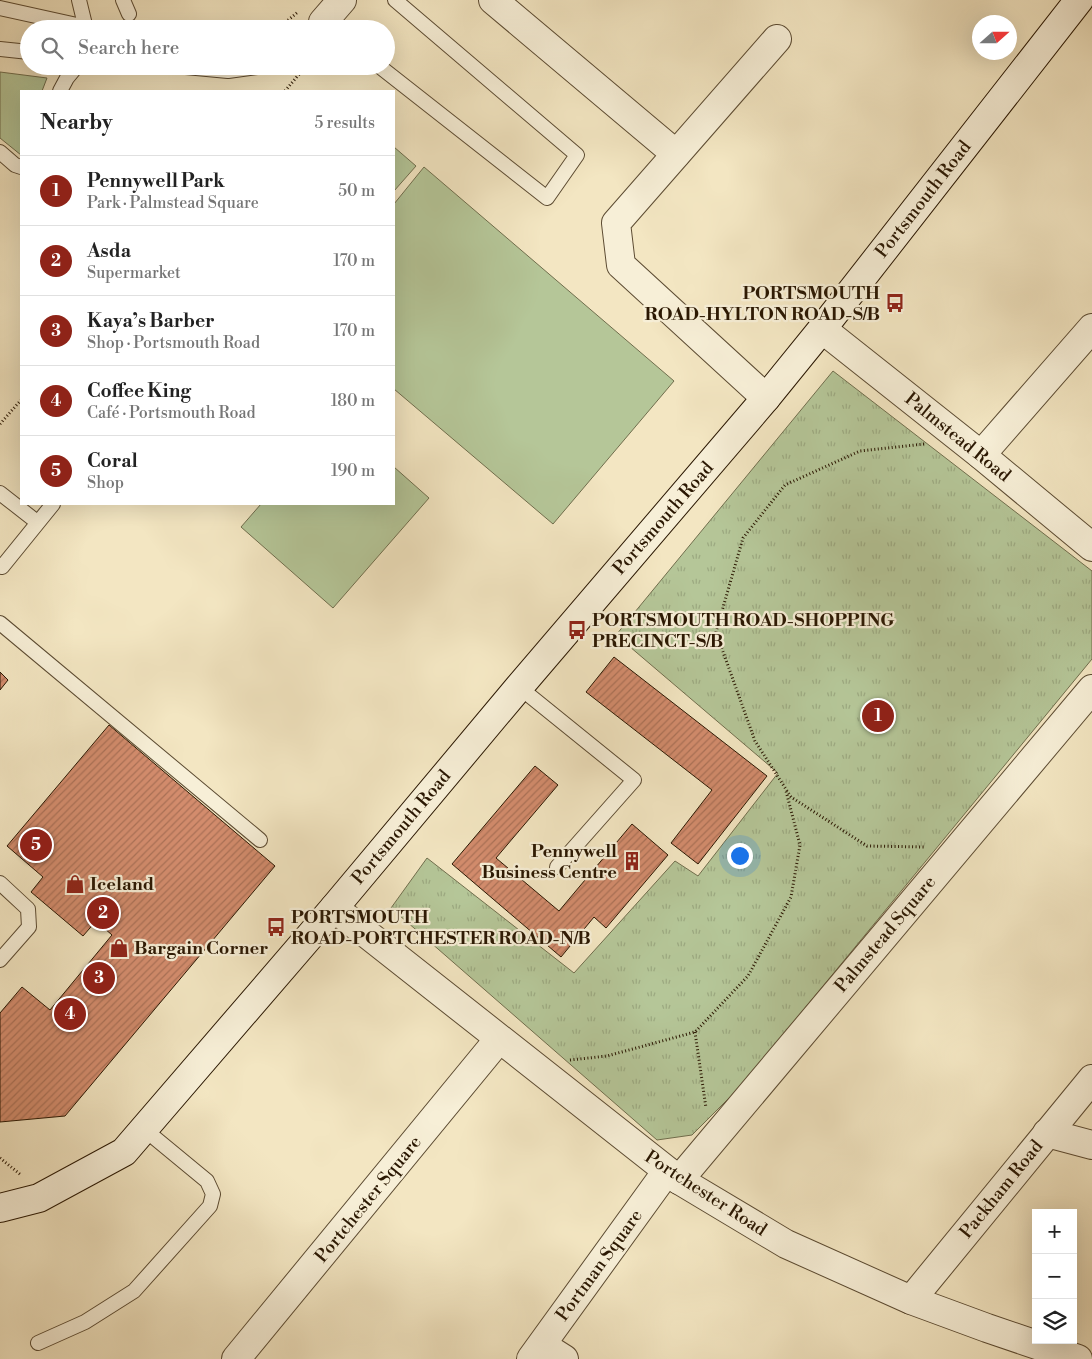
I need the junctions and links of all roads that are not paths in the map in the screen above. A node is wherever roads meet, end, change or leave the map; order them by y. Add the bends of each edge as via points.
1 (80, 0) edge
2 (123, 0) edge
3 (342, 0) edge
4 (395, 0) edge
5 (493, 0) edge
6 (1079, 0) edge
7 (0, 8) edge
8 (129, 14) dead end
9 (52, 20) edge
10 (84, 20) edge
11 (320, 20) edge
12 (777, 39) dead end
13 (0, 49) edge
14 (20, 51) edge
15 (69, 75) edge
16 (390, 75) edge
17 (60, 90) edge
18 (0, 152) edge
19 (676, 154) junction
20 (20, 167) edge
21 (1092, 328) edge
22 (822, 329) junction
23 (766, 398) junction
24 (972, 447) junction
25 (0, 493) edge
26 (52, 505) edge
27 (38, 522) junction
28 (1092, 547) edge
29 (2, 567) dead end
30 (0, 623) edge
31 (519, 688) junction
32 (1092, 689) edge
33 (260, 840) dead end
34 (558, 867) dead end
35 (0, 883) edge
36 (334, 908) junction
37 (0, 960) edge
38 (499, 1040) junction
39 (1092, 1078) edge
40 (144, 1129) junction
41 (1047, 1133) junction
42 (1092, 1145) edge
43 (673, 1175) junction
44 (0, 1208) edge
45 (911, 1300) junction
46 (38, 1343) dead end
47 (546, 1354) edge
48 (236, 1359) edge
49 (1078, 1359) edge

1 - 10 lane
2 - 8 lane
3 - 11 street
4 - 16 lane via 577,155 546,198
5 - 19 street
6 - 22 street, Portsmouth Road
7 - 9 lane
12 - 19 street
13 - 14 lane
15 - 17 lane
18 - 20 lane
19 - 23 street via 616,223 621,265
21 - 24 street
22 - 23 street, Portsmouth Road
22 - 24 street, Palmstead Road
23 - 31 street, Portsmouth Road
24 - 28 street, Palmstead Road
25 - 27 lane
26 - 27 lane
27 - 29 lane
30 - 33 lane
31 - 34 lane via 634,780
31 - 36 street, Portsmouth Road
32 - 43 street, Palmstead Square via 710,1142
35 - 37 lane via 28,909 28,927
36 - 38 street, Portchester Road
36 - 40 street, Portsmouth Road
38 - 43 street, Portchester Road
38 - 48 street, Portchester Square
39 - 41 street, Packham Road
40 - 44 street, Portsmouth Road via 124,1152 38,1198
40 - 46 lane via 207,1181 213,1194 210,1206 134,1291 85,1322
41 - 42 street
41 - 45 street, Packham Road
43 - 45 street, Portchester Road via 786,1244
43 - 47 street, Portman Square
45 - 49 street, Portchester Road

